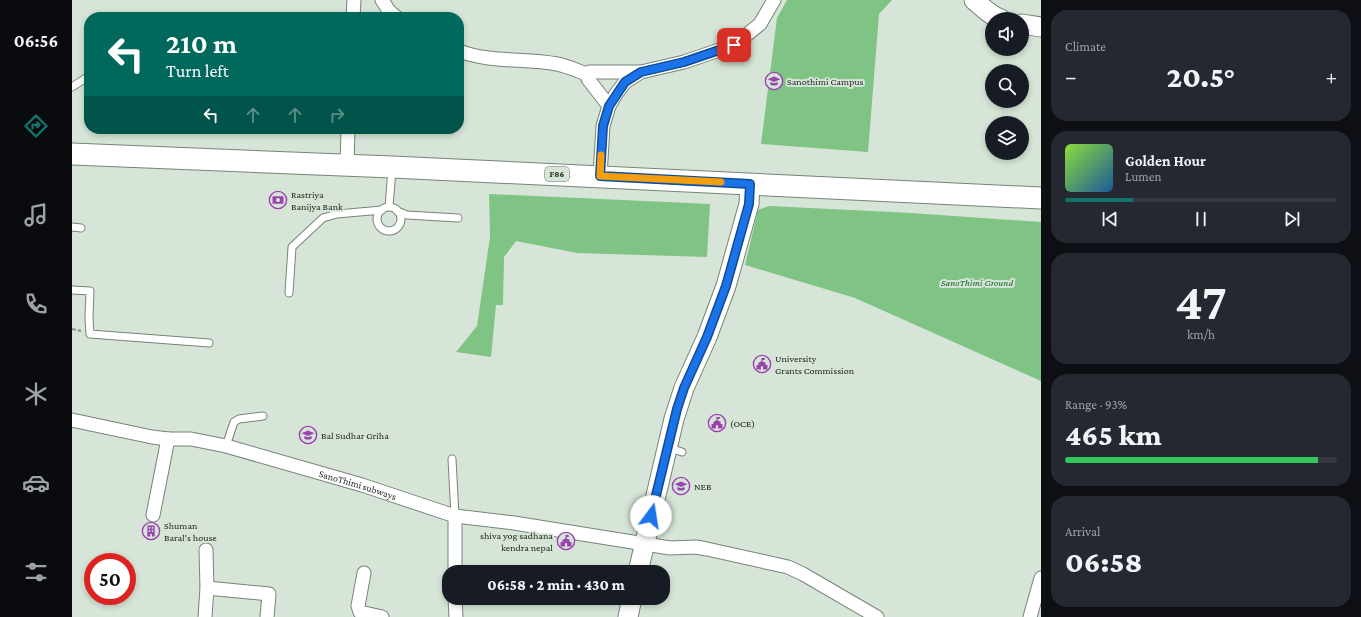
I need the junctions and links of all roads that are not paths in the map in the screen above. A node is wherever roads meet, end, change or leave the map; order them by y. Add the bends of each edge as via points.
1 (354, 0) edge
2 (382, 0) edge
3 (774, 0) edge
4 (974, 0) edge
5 (353, 12) edge
6 (390, 12) edge
7 (988, 12) edge
8 (1029, 25) edge
9 (1041, 28) edge
10 (464, 53) edge
11 (641, 72) junction
12 (589, 75) junction
13 (84, 79) edge
14 (72, 86) edge
15 (609, 106) junction
16 (348, 134) edge
17 (72, 154) edge
18 (347, 165) junction
19 (392, 167) junction
20 (600, 176) junction
21 (750, 184) junction
22 (1041, 198) edge
23 (389, 207) junction
24 (382, 210) junction
25 (397, 211) junction
26 (458, 218) dead end
27 (72, 227) edge
28 (81, 228) dead end
29 (72, 290) edge
30 (289, 293) dead end
31 (209, 343) dead end
32 (263, 416) dead end
33 (72, 420) edge
34 (168, 439) junction
35 (226, 446) junction
36 (452, 459) dead end
37 (153, 515) dead end
38 (455, 516) junction
39 (644, 543) junction
40 (206, 550) dead end
41 (455, 565) edge
42 (639, 565) edge
43 (364, 573) dead end
44 (1041, 578) edge
45 (207, 588) junction
46 (455, 605) edge
47 (631, 605) edge
48 (205, 617) edge
49 (267, 617) edge
50 (382, 617) edge
51 (456, 617) edge
52 (628, 617) edge
53 (877, 617) edge
54 (1030, 617) edge

1 - 5 street
2 - 6 street
3 - 11 street via 760,24 734,45 684,62
4 - 7 main road
8 - 9 main road
10 - 12 street via 500,60 557,64
11 - 12 street via 590,72
11 - 15 street via 625,82
12 - 15 street via 588,79
13 - 14 lane
15 - 20 street via 603,126
16 - 18 street
17 - 18 main road, F86
18 - 19 main road, F86
19 - 20 main road, F86
19 - 23 lane
20 - 21 main road, F86
21 - 22 main road, F86
21 - 39 main road via 749,204 726,286 674,419 675,450
23 - 24 lane
23 - 25 lane
24 - 25 lane via 377,220 381,228 388,231 398,226 400,218
24 - 30 lane via 337,214 323,218 292,247
25 - 26 lane via 407,215
27 - 28 lane
29 - 31 lane via 90,290 90,334
32 - 35 lane via 234,422
33 - 34 street, SanoThimi subways
34 - 35 street, SanoThimi subways
34 - 37 street
35 - 38 street, SanoThimi subways via 362,485
36 - 38 lane
38 - 39 street, SanoThimi subways
38 - 41 street
39 - 42 main road
39 - 53 street, SanoThimi subways via 670,548 696,547 788,567
40 - 45 street
43 - 50 street via 358,610
44 - 54 street
45 - 48 street
45 - 49 street via 269,594
46 - 51 street
47 - 52 main road

